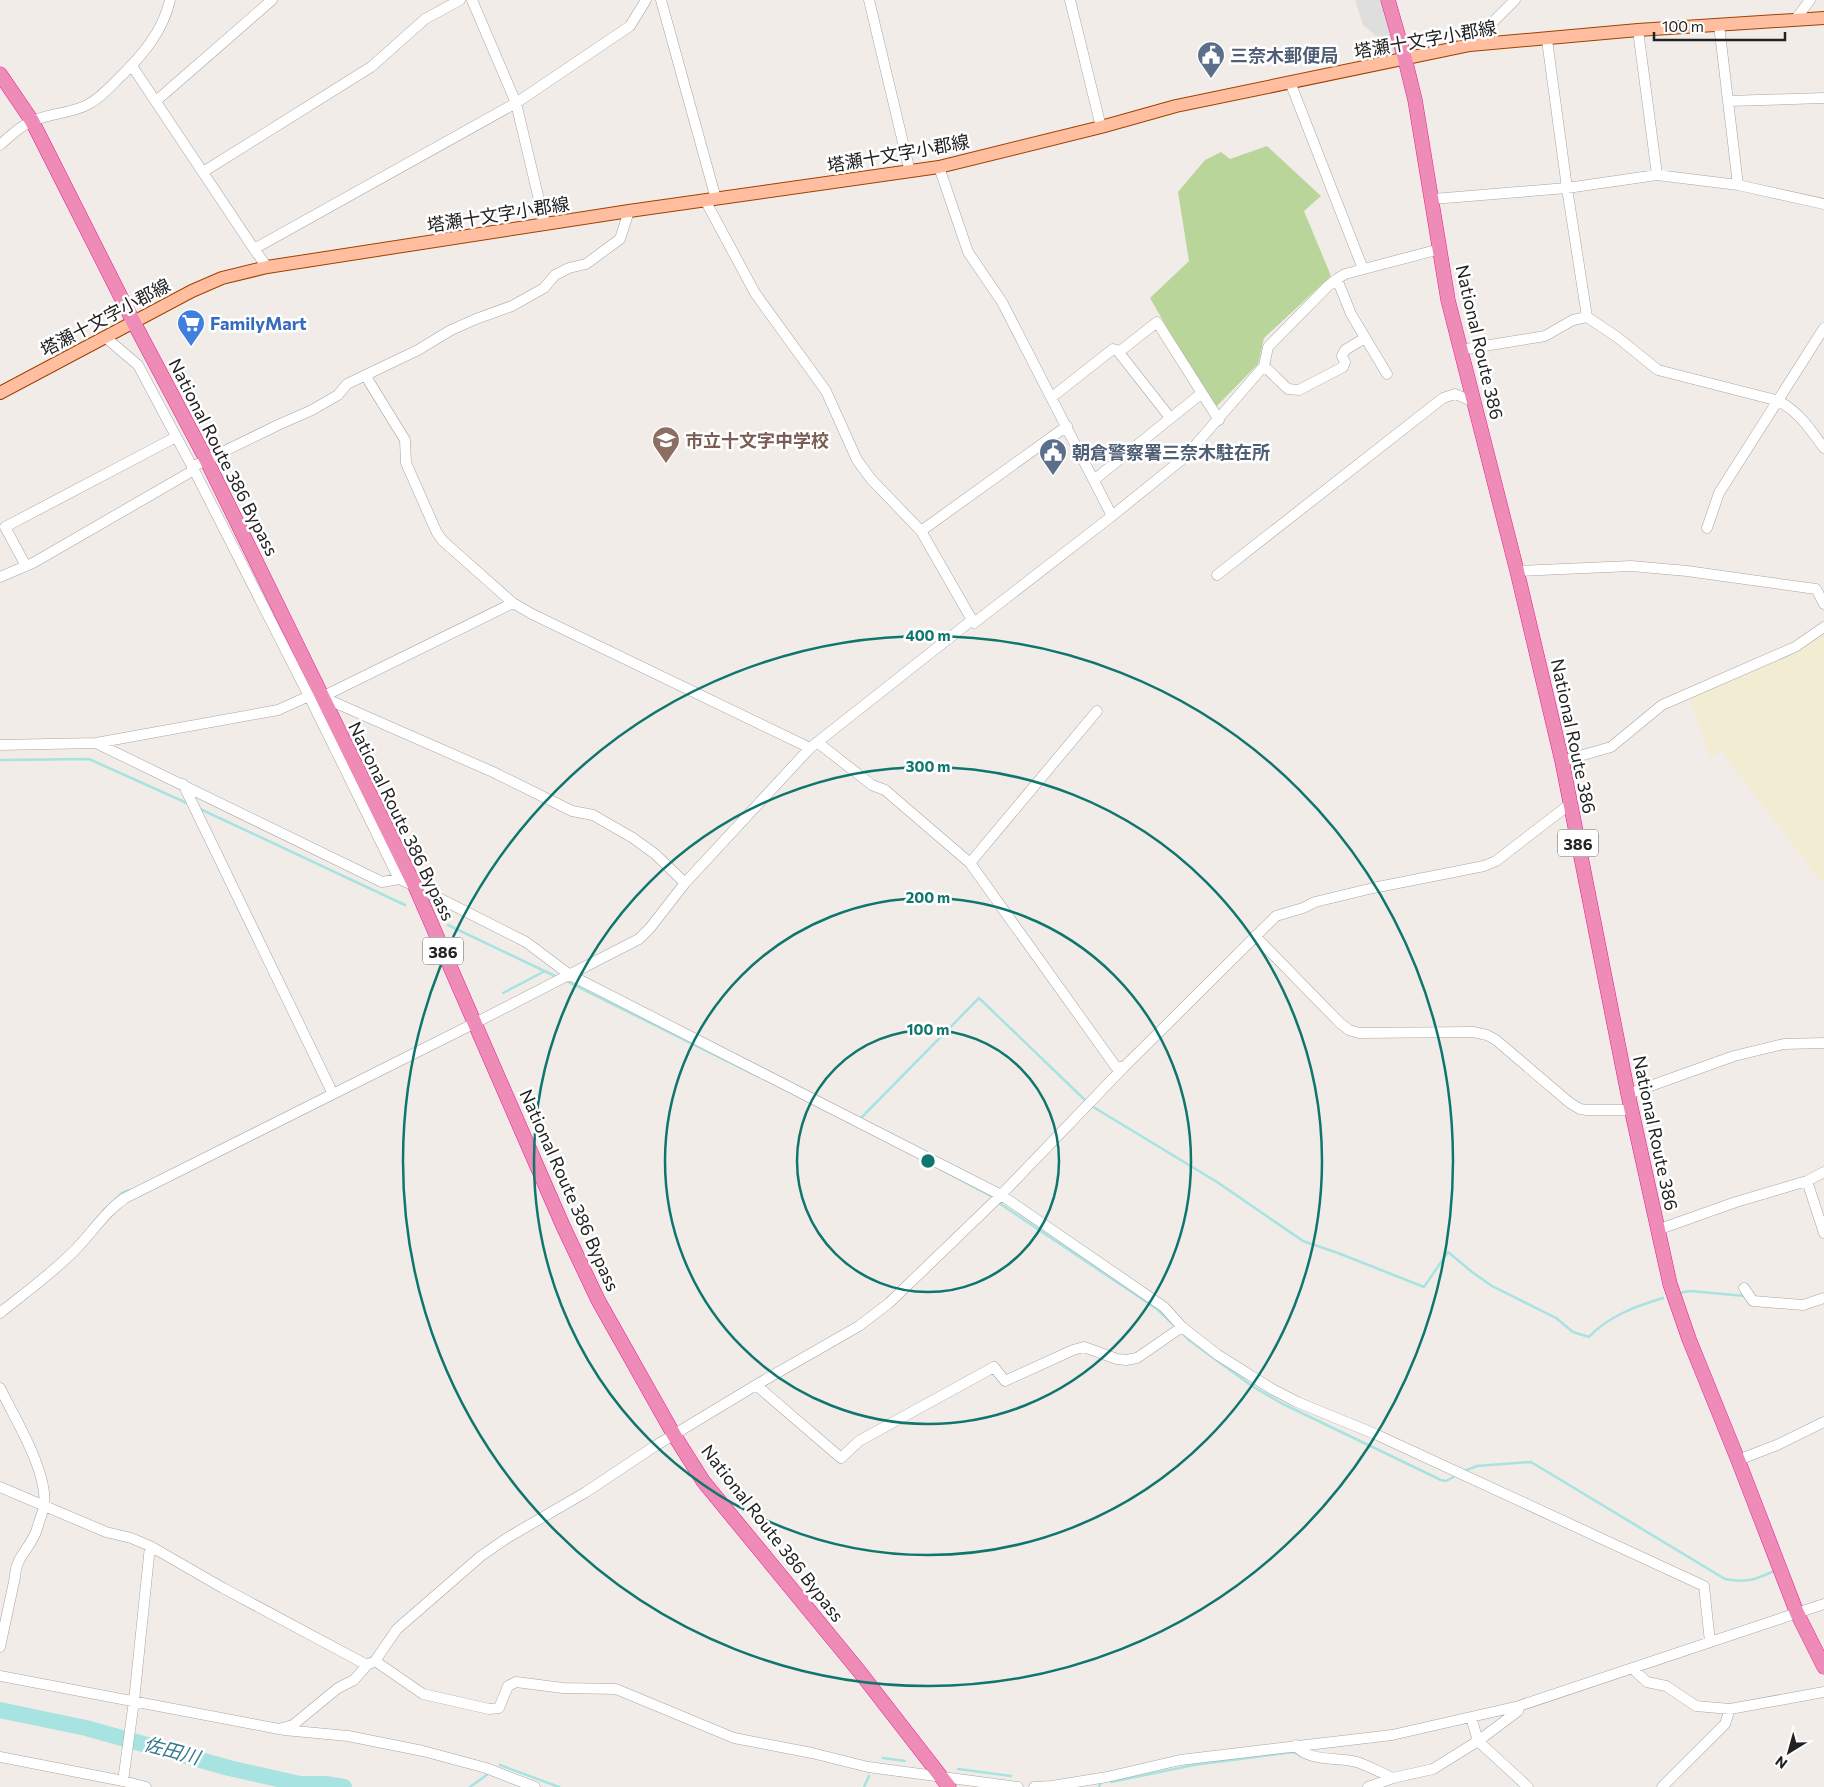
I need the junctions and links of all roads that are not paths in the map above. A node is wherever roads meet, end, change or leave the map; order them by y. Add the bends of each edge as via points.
1 (170, 0) edge
2 (272, 0) edge
3 (460, 0) edge
4 (472, 0) edge
5 (646, 0) edge
6 (661, 0) edge
7 (869, 0) edge
8 (1070, 0) edge
9 (1388, 0) edge
10 (1810, 0) edge
11 (1512, 1) edge
12 (1824, 18) edge
13 (1796, 20) junction
14 (1719, 25) junction
15 (1638, 30) junction
16 (1547, 40) junction
17 (1470, 45) junction
18 (1405, 59) junction
19 (132, 66) junction
20 (0, 74) edge
21 (1290, 82) junction
22 (1824, 98) edge
23 (156, 100) junction
24 (1728, 101) junction
25 (516, 103) junction
26 (32, 121) junction
27 (1101, 127) junction
28 (0, 146) edge
29 (939, 167) junction
30 (203, 172) junction
31 (910, 172) junction
32 (1658, 175) junction
33 (1738, 185) junction
34 (1567, 188) junction
35 (1433, 199) junction
36 (710, 200) junction
37 (1824, 204) edge
38 (629, 211) junction
39 (545, 225) junction
40 (254, 249) junction
41 (1440, 249) junction
42 (267, 267) junction
43 (1363, 269) junction
44 (1337, 279) junction
45 (1586, 317) junction
46 (133, 321) junction
47 (1824, 328) edge
48 (105, 337) junction
49 (1365, 338) junction
50 (1460, 350) junction
51 (1118, 352) junction
52 (1264, 366) junction
53 (1387, 374) dead end
54 (365, 375) junction
55 (0, 393) edge
56 (1202, 393) junction
57 (1052, 396) junction
58 (1779, 401) junction
59 (1474, 402) junction
60 (1218, 419) junction
61 (1167, 421) junction
62 (1067, 426) junction
63 (176, 437) junction
64 (1824, 448) edge
65 (207, 460) junction
66 (193, 469) junction
67 (1094, 480) junction
68 (1112, 516) junction
69 (1707, 528) dead end
70 (921, 531) junction
71 (26, 566) junction
72 (1517, 571) junction
73 (1217, 575) dead end
74 (0, 577) edge
75 (513, 603) junction
76 (1824, 604) edge
77 (972, 620) junction
78 (1824, 628) edge
79 (315, 697) junction
80 (1097, 711) dead end
81 (96, 743) junction
82 (0, 745) edge
83 (814, 745) junction
84 (1562, 761) junction
85 (183, 784) junction
86 (1570, 804) junction
87 (970, 863) junction
88 (399, 879) junction
89 (684, 883) junction
90 (415, 886) junction
91 (1255, 936) junction
92 (570, 975) junction
93 (475, 1023) junction
94 (1824, 1043) edge
95 (1124, 1067) junction
96 (332, 1091) junction
97 (1628, 1094) junction
98 (1631, 1110) junction
99 (1824, 1172) edge
100 (1807, 1181) junction
101 (1001, 1195) junction
102 (1657, 1230) junction
103 (1824, 1233) edge
104 (1745, 1289) dead end
105 (1824, 1298) edge
106 (0, 1313) edge
107 (1182, 1327) junction
108 (756, 1385) junction
109 (0, 1388) edge
110 (1824, 1422) edge
111 (674, 1435) junction
112 (1738, 1460) junction
113 (0, 1487) edge
114 (44, 1506) junction
115 (150, 1546) junction
116 (1824, 1604) edge
117 (1796, 1612) junction
118 (1710, 1642) junction
119 (0, 1647) edge
120 (371, 1663) junction
121 (1824, 1667) edge
122 (1633, 1669) junction
123 (0, 1676) edge
124 (1824, 1692) edge
125 (134, 1703) junction
126 (1519, 1706) junction
127 (1730, 1709) junction
128 (1471, 1717) junction
129 (279, 1729) junction
130 (1478, 1741) junction
131 (1296, 1745) junction
132 (0, 1757) edge
133 (1107, 1777) junction
134 (1393, 1778) junction
135 (123, 1779) junction
136 (946, 1783) edge
137 (146, 1787) edge
138 (535, 1787) edge
139 (1018, 1787) edge
140 (1034, 1787) edge
141 (1101, 1787) edge
142 (1368, 1787) edge
143 (1528, 1787) edge
144 (1662, 1787) edge

1 - 19 street via 150,45
2 - 23 street
3 - 30 street via 425,19 371,67
4 - 25 street
5 - 25 street via 630,26
6 - 36 street
7 - 31 street
8 - 27 street
9 - 18 highway, National Route 386 / 386
10 - 13 street
11 - 17 street
12 - 13 main road, 塔瀬十文字小郡線
13 - 14 main road, 塔瀬十文字小郡線
14 - 15 main road, 塔瀬十文字小郡線
14 - 24 street
15 - 16 main road, 塔瀬十文字小郡線
15 - 32 street
16 - 17 main road, 塔瀬十文字小郡線
16 - 34 street
17 - 18 main road, 塔瀬十文字小郡線
18 - 21 main road, 塔瀬十文字小郡線
18 - 35 highway, National Route 386 / 386
19 - 23 street
19 - 26 street via 89,104
20 - 26 highway, National Route 386 Bypass / 386
21 - 27 main road, 塔瀬十文字小郡線 via 1176,106
21 - 43 street
22 - 24 street
23 - 30 street
24 - 33 street
25 - 39 street
25 - 40 street
26 - 28 street
26 - 46 highway, National Route 386 Bypass / 386
27 - 29 main road, 塔瀬十文字小郡線
29 - 31 main road, 塔瀬十文字小郡線
29 - 57 street via 968,252 1002,302
30 - 40 street
31 - 36 main road, 塔瀬十文字小郡線
32 - 33 street
32 - 34 street
33 - 37 street
34 - 35 street
34 - 45 street
35 - 41 highway, National Route 386 / 386
36 - 38 main road, 塔瀬十文字小郡線
36 - 70 street via 755,293 826,391 857,460
38 - 39 main road, 塔瀬十文字小郡線
38 - 54 street via 620,239 586,264 555,275 544,288 512,306 476,318
39 - 42 main road, 塔瀬十文字小郡線
40 - 42 street
41 - 43 street
41 - 50 highway, National Route 386 / 386
42 - 46 main road, 塔瀬十文字小郡線 via 222,278
43 - 44 street
44 - 49 street
44 - 52 street via 1268,348
45 - 50 street via 1573,320 1545,336
45 - 58 street via 1658,370
46 - 48 main road, 塔瀬十文字小郡線
46 - 65 highway, National Route 386 Bypass / 386
47 - 58 street
48 - 55 main road, 塔瀬十文字小郡線
48 - 63 street via 138,365
49 - 52 street via 1344,350 1342,367 1299,390 1288,389
49 - 53 street
50 - 59 highway, National Route 386 / 386
51 - 56 street via 1157,322
51 - 57 street via 1113,349
51 - 61 street via 1168,415
52 - 60 street
54 - 65 street via 312,410
54 - 75 street via 405,440 406,464 437,533
56 - 60 street
56 - 61 street
57 - 62 street
58 - 64 street via 1800,416
58 - 69 street via 1719,493
59 - 72 highway, National Route 386 / 386
59 - 73 street via 1455,394 1443,398
60 - 68 street via 1184,457
61 - 67 street
62 - 67 street
62 - 70 street
63 - 66 street
63 - 71 street via 5,527
65 - 66 street
65 - 79 highway, National Route 386 Bypass / 386
66 - 71 street
66 - 79 street
67 - 68 street
68 - 77 street via 974,623
70 - 77 street
71 - 74 street
72 - 76 street via 1631,566 1688,571 1816,589
72 - 84 highway, National Route 386 / 386
75 - 79 street
75 - 83 street
77 - 83 street
78 - 84 street via 1795,647 1662,705 1611,747
79 - 81 street via 278,710
79 - 88 street
79 - 89 street via 493,772 572,811 593,815 655,854
79 - 90 highway, National Route 386 Bypass / 386
80 - 87 street
81 - 82 street
81 - 85 street
83 - 87 street via 885,790
83 - 89 street
84 - 86 highway, National Route 386 / 386
85 - 88 street via 382,882
85 - 96 street
86 - 91 street via 1496,861 1315,902 1276,916
86 - 97 highway, National Route 386 / 386
87 - 95 street via 1116,1067
88 - 90 street
89 - 92 street via 639,939
90 - 92 street via 526,942
90 - 93 highway, National Route 386 Bypass / 386
91 - 95 street
91 - 98 street via 1349,1030 1358,1033 1487,1034 1580,1109
92 - 93 street
92 - 101 street
93 - 96 street
93 - 111 highway, National Route 386 Bypass / 386 via 598,1300
94 - 97 street via 1784,1044 1734,1056
95 - 101 street
96 - 106 street via 114,1205 77,1248
97 - 98 highway, National Route 386 / 386
98 - 102 highway, National Route 386 / 386
99 - 100 street
100 - 102 street
100 - 103 street
101 - 107 street via 1164,1307
101 - 108 street via 878,1313
102 - 112 highway, National Route 386 / 386 via 1670,1284 1689,1338
104 - 105 street via 1753,1301 1803,1305
107 - 108 street via 1136,1358 1117,1359 1084,1347 1005,1381 994,1367 859,1441 841,1458
107 - 118 street via 1218,1355 1297,1402 1375,1434 1704,1586
108 - 111 street
109 - 114 street via 38,1466
110 - 112 street
111 - 120 street via 481,1556 397,1628
111 - 136 highway, National Route 386 Bypass / 386 via 703,1480
112 - 117 highway, National Route 386 / 386
113 - 114 street
114 - 115 street
114 - 119 street via 34,1538 15,1566
115 - 120 street via 222,1588
115 - 125 street
116 - 117 street
117 - 118 street
117 - 121 highway, National Route 386 / 386
118 - 122 street
120 - 129 street via 354,1680 338,1688 293,1725
120 - 136 street via 423,1694 489,1709 499,1708 508,1686 516,1682 563,1688 616,1689 734,1738
122 - 126 street
122 - 127 street via 1647,1682 1666,1686 1696,1706
123 - 125 street
124 - 127 street
125 - 129 street
125 - 135 street
126 - 128 street
126 - 130 street via 1518,1711
127 - 144 street via 1725,1724
128 - 130 street
128 - 131 street via 1392,1735
129 - 138 street via 348,1736 423,1751 486,1768
130 - 134 street via 1433,1769
130 - 143 street
131 - 133 street via 1180,1760
131 - 134 street via 1299,1751 1309,1755 1356,1762
132 - 135 street
133 - 140 street
133 - 141 street
134 - 142 street
135 - 137 street
136 - 139 street

